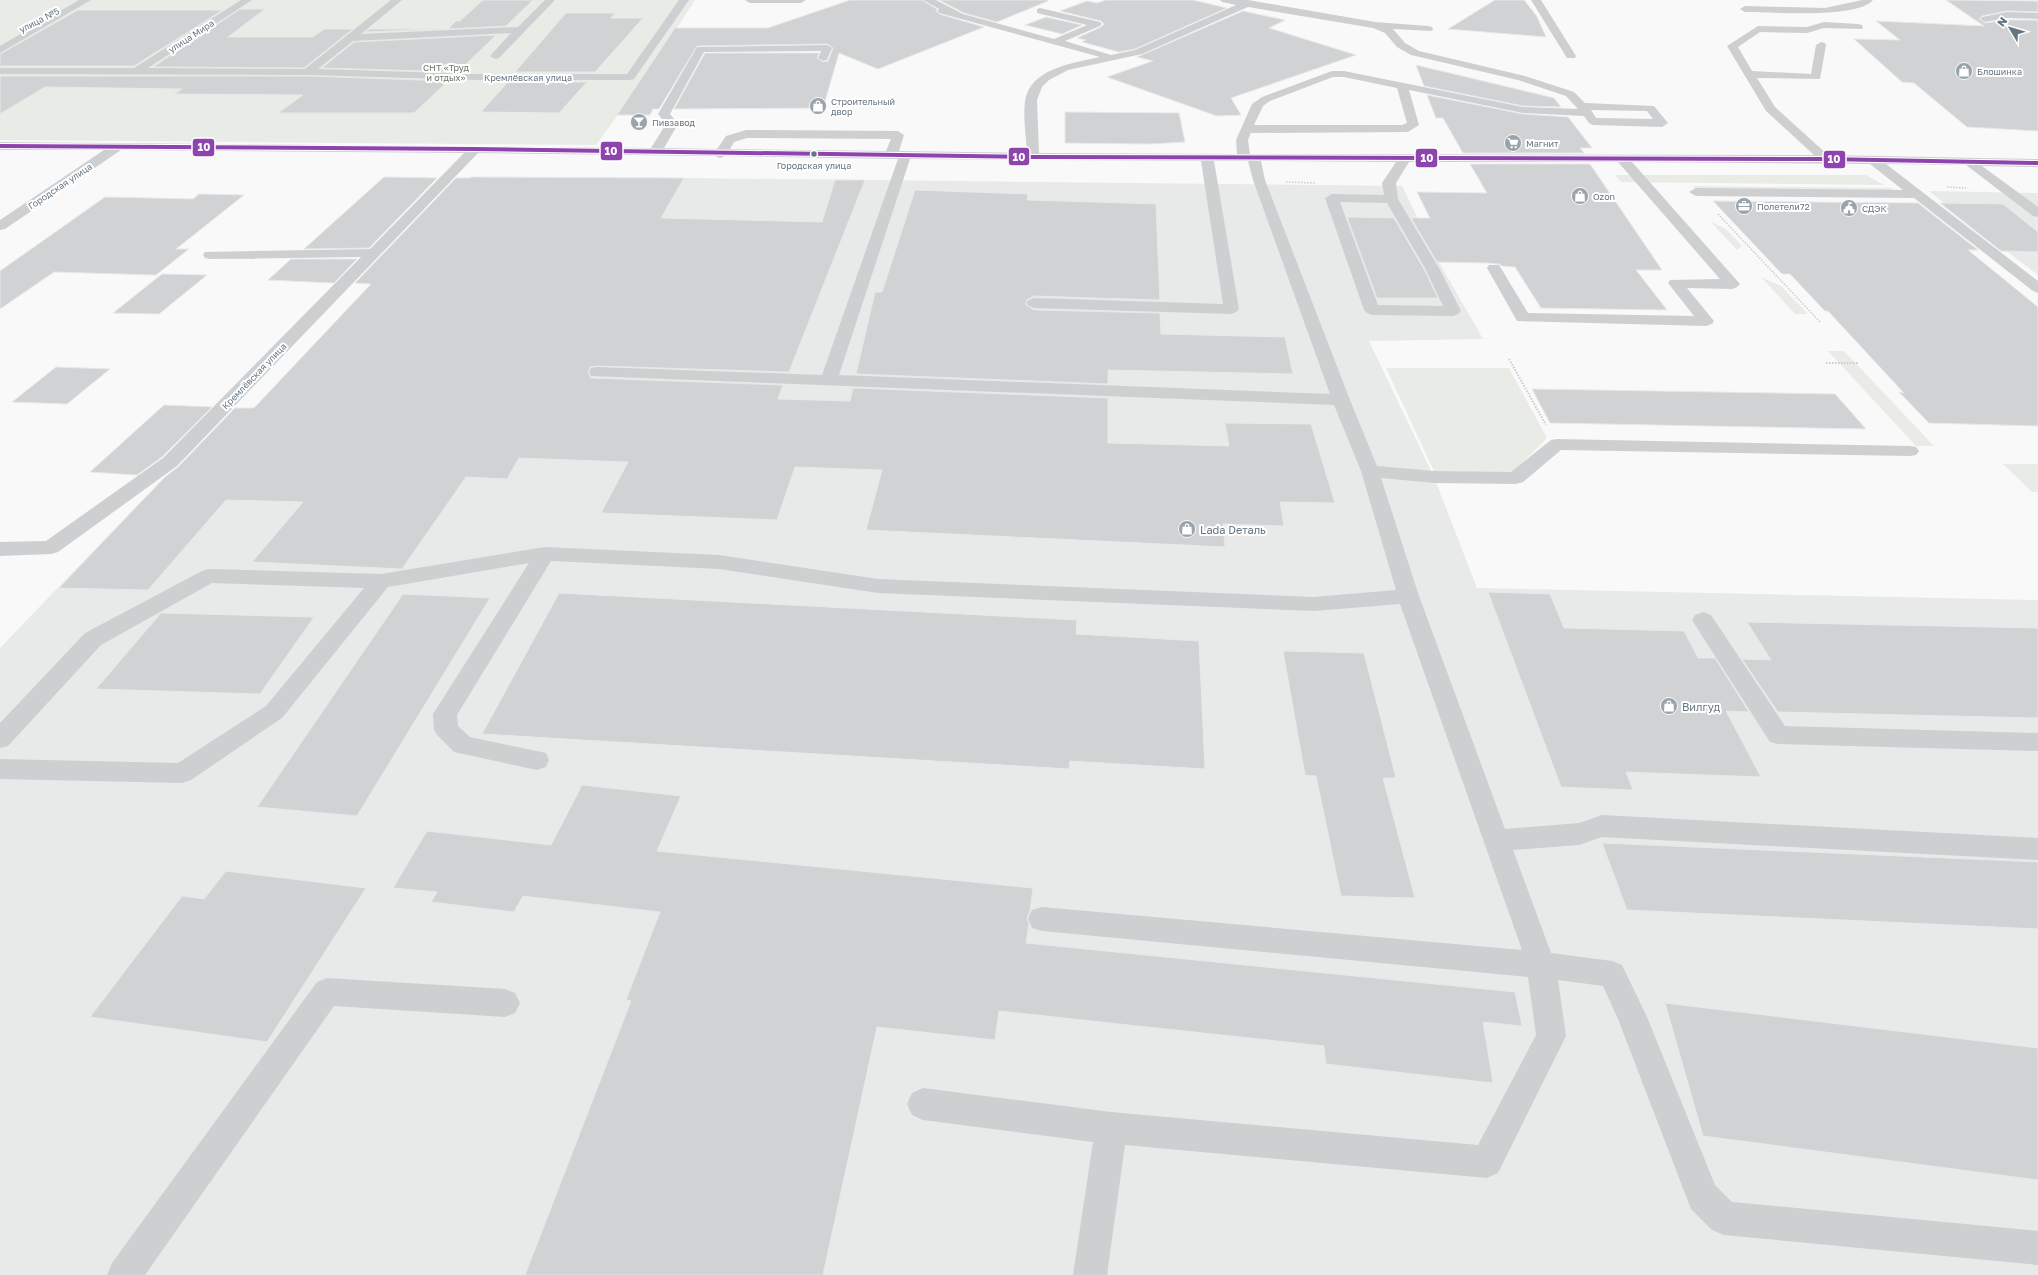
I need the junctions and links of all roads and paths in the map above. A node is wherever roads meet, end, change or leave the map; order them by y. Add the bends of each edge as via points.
1 (78, 0) edge
2 (86, 0) edge
3 (248, 0) edge
4 (397, 0) edge
5 (550, 0) edge
6 (684, 0) edge
7 (750, 0) edge
8 (801, 0) edge
9 (928, 0) edge
10 (1225, 0) edge
11 (1536, 0) edge
12 (1868, 0) edge
13 (1250, 2) edge
14 (1745, 9) dead end
15 (942, 11) dead end
16 (1040, 11) dead end
17 (961, 16) junction
18 (2038, 16) edge
19 (1985, 19) dead end
20 (1376, 25) junction
21 (1858, 27) dead end
22 (1428, 29) dead end
23 (521, 30) junction
24 (350, 38) junction
25 (0, 40) edge
26 (1056, 42) junction
27 (1821, 45) dead end
28 (0, 50) edge
29 (495, 56) dead end
30 (1570, 56) dead end
31 (823, 58) dead end
32 (1112, 58) junction
33 (0, 71) edge
34 (135, 72) junction
35 (308, 72) junction
36 (1749, 74) junction
37 (1402, 86) junction
38 (1585, 109) junction
39 (1247, 129) junction
40 (0, 146) edge
41 (119, 146) junction
42 (475, 149) junction
43 (655, 152) junction
44 (720, 154) junction
45 (898, 156) junction
46 (1033, 157) junction
47 (1207, 158) junction
48 (1249, 158) junction
49 (1405, 158) junction
50 (1622, 159) junction
51 (1825, 160) junction
52 (1873, 160) junction
53 (1969, 162) junction
54 (2038, 163) edge
55 (1696, 192) joint
56 (1915, 194) junction
57 (1390, 199) junction
58 (2038, 213) edge
59 (0, 226) edge
60 (373, 253) junction
61 (210, 255) dead end
62 (1494, 268) dead end
63 (2038, 288) edge
64 (1034, 303) dead end
65 (1821, 323) dead end
66 (1509, 359) dead end
67 (1826, 363) dead end
68 (1859, 363) dead end
69 (597, 372) dead end
70 (830, 380) junction
71 (1341, 400) junction
72 (1557, 444) junction
73 (1910, 451) dead end
74 (1370, 471) junction
75 (0, 549) edge
76 (545, 554) junction
77 (381, 580) junction
78 (1408, 596) junction
79 (1703, 620) dead end
80 (0, 739) edge
81 (2038, 742) edge
82 (537, 760) dead end
83 (0, 769) edge
84 (1496, 841) junction
85 (2038, 849) edge
86 (1042, 919) dead end
87 (1541, 965) junction
88 (505, 1003) dead end
89 (923, 1104) dead end
90 (1111, 1128) junction
91 (2038, 1248) edge
92 (124, 1275) edge
93 (1090, 1275) edge

1 - 25 street, улица №5
2 - 28 street
3 - 34 street, улица Мира
4 - 24 street
5 - 23 street
6 - 35 street, Кремлёвская улица via 630,77 476,77
7 - 8 street
9 - 17 street
10 - 13 street
11 - 30 street
12 - 14 street via 1825,11
13 - 20 street
13 - 32 street via 1138,52
15 - 17 street
16 - 26 street via 1097,24
17 - 26 street
18 - 19 street via 2007,15
20 - 22 street
20 - 38 street via 1389,31 1401,45 1415,53 1556,89 1570,94
21 - 36 street via 1824,25 1806,30 1758,30 1732,46
23 - 24 street
23 - 29 street
24 - 35 street
26 - 32 street
27 - 36 street via 1816,77
31 - 43 street via 827,48 701,49 664,114 672,124
32 - 46 street via 1066,68 1045,78 1038,86 1031,100
33 - 34 street
34 - 35 street
36 - 51 street via 1770,109
37 - 38 street via 1523,110
37 - 39 street via 1344,74 1332,74 1266,98 1258,104
37 - 39 street via 1413,125 1404,129
38 - 38 street via 1650,108 1662,123 1593,121
39 - 48 street via 1242,140
40 - 41 street
41 - 42 street
41 - 59 street, Городская улица
42 - 43 street
42 - 60 street, Кремлёвская улица
43 - 44 street
44 - 45 street
44 - 45 street via 730,139 746,134 898,135
45 - 46 street
45 - 70 street
46 - 47 street
47 - 48 street
47 - 64 street via 1231,309
48 - 49 street
48 - 71 street
49 - 50 street
49 - 57 street via 1389,183
50 - 51 street
50 - 62 street via 1732,284 1675,283 1706,321 1523,318
51 - 52 street
52 - 53 street
52 - 56 street
53 - 54 street
53 - 58 street
55 - 56 street
55 - 65 path
56 - 63 street
57 - 57 street via 1432,268 1453,311 1372,310 1332,198
60 - 61 street
60 - 75 street, Кремлёвская улица via 170,462 51,547
66 - 72 path
67 - 68 path
69 - 70 street
70 - 71 street
71 - 74 street
72 - 73 street
72 - 74 street via 1516,478 1434,477
74 - 78 street
76 - 77 street
76 - 78 street via 718,562 878,586 1314,604
76 - 82 street via 445,714 446,730 463,745
77 - 80 street via 209,576 93,639
77 - 83 street via 274,712 182,773
78 - 84 street
79 - 81 street via 1778,735
84 - 85 street via 1579,834 1602,826
84 - 87 street
86 - 87 street
87 - 90 street via 1552,1036 1487,1162
87 - 91 street via 1612,974 1632,1017 1703,1197 1724,1218
88 - 92 street via 327,992
89 - 90 street
90 - 93 street

